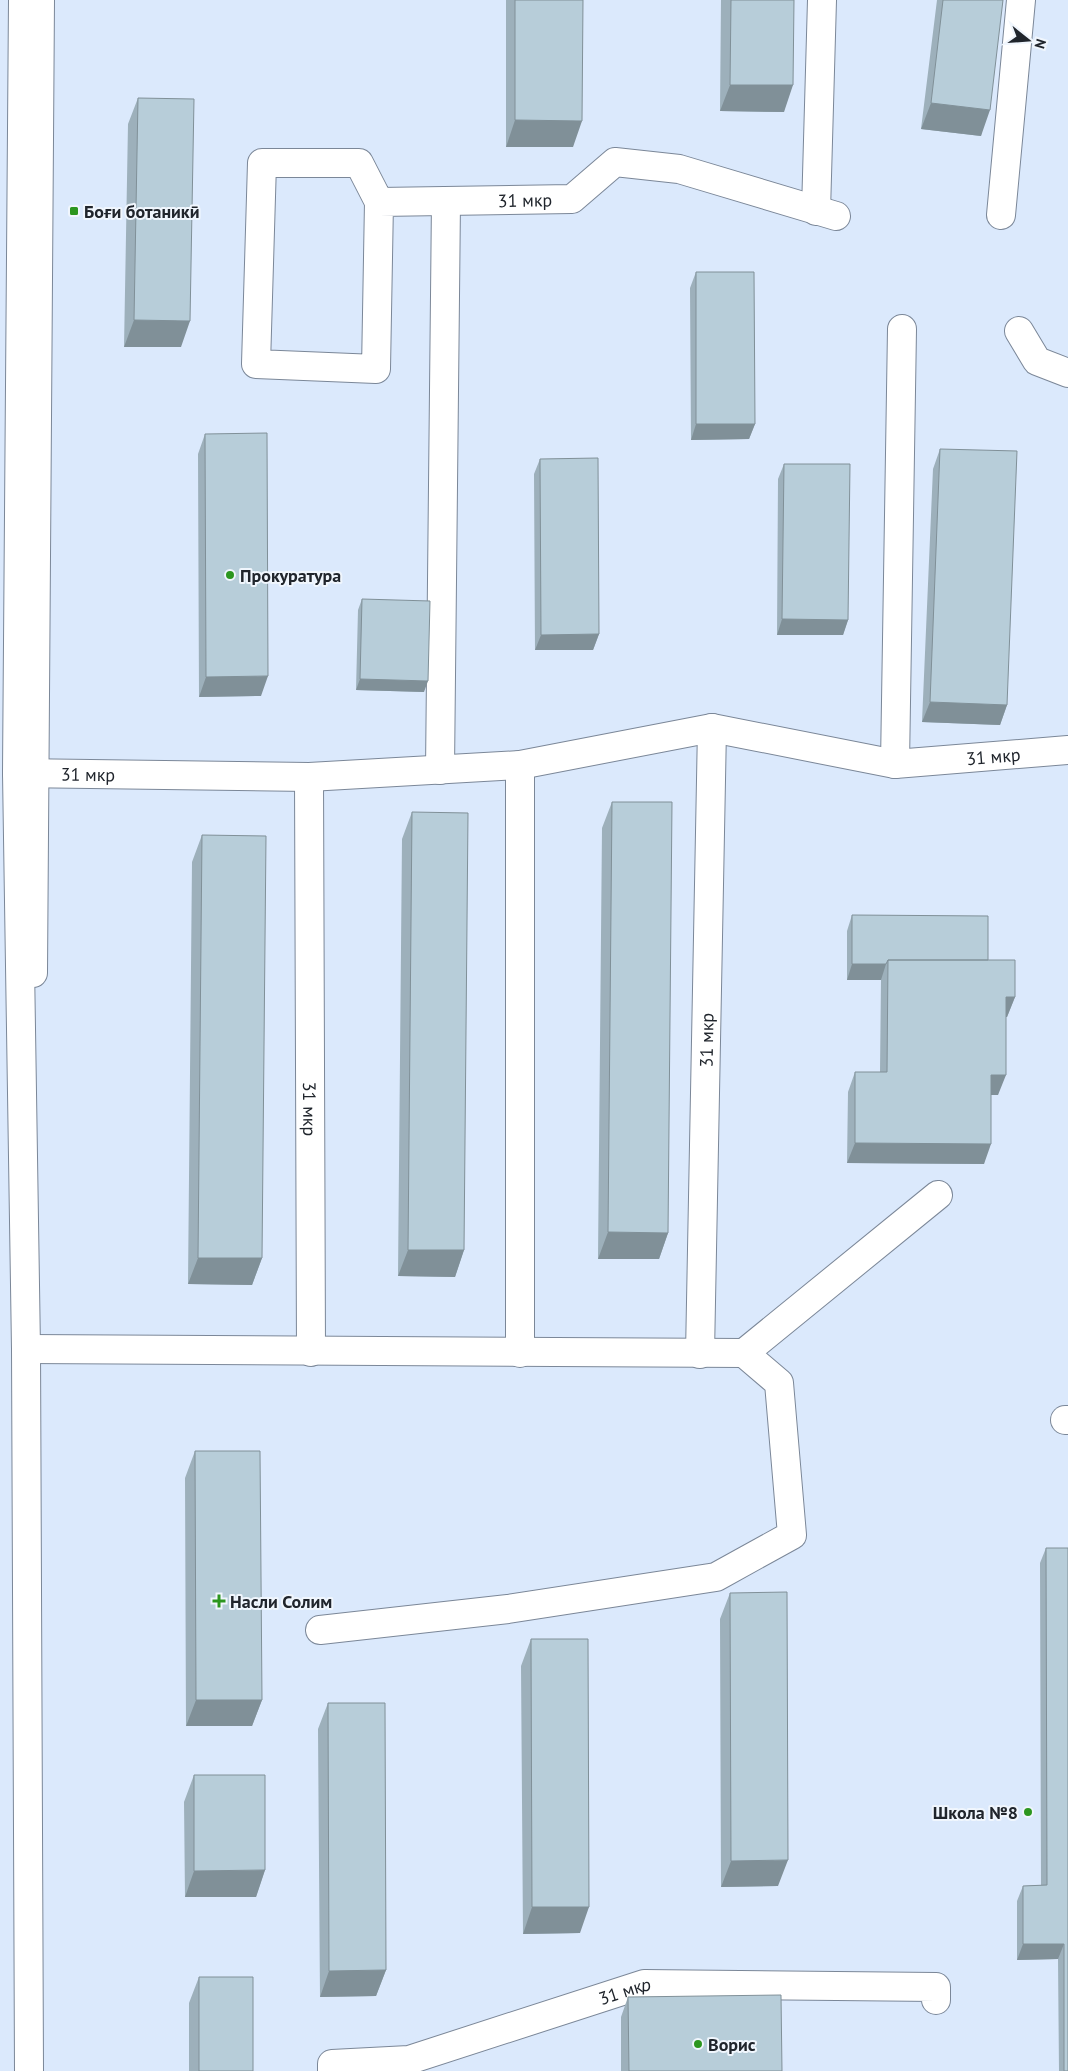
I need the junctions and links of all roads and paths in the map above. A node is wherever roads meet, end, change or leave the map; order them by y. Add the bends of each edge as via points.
1 (23, 0) edge
2 (40, 0) edge
3 (822, 0) edge
4 (1021, 0) edge
5 (446, 201) junction
6 (380, 202) junction
7 (1001, 215) dead end
8 (902, 329) dead end
9 (1019, 331) dead end
10 (1068, 373) edge
11 (712, 728) junction
12 (1068, 750) edge
13 (895, 764) junction
14 (520, 766) junction
15 (440, 770) junction
16 (17, 773) junction
17 (309, 777) junction
18 (938, 1195) dead end
19 (26, 1349) junction
20 (311, 1352) junction
21 (520, 1353) junction
22 (744, 1353) junction
23 (700, 1354) junction
24 (320, 1630) dead end
25 (27, 1774) junction
26 (936, 1994) dead end
27 (29, 2071) edge
28 (332, 2071) edge

1 - 16 main road
2 - 25 main road
3 - 5 main road, 31 мкр via 826,213 679,169 615,162 572,199
4 - 7 main road
5 - 6 main road, 31 мкр
5 - 15 main road
6 - 6 main road via 376,370 256,364 262,164 359,163
8 - 13 main road
9 - 10 main road via 1036,360
11 - 13 main road, 31 мкр
11 - 14 main road, 31 мкр
11 - 23 main road, 31 мкр
12 - 13 main road, 31 мкр
14 - 15 main road, 31 мкр
14 - 21 main road
15 - 17 main road, 31 мкр
16 - 17 main road, 31 мкр
16 - 19 main road
17 - 20 main road, 31 мкр
18 - 22 main road
19 - 20 main road
19 - 25 main road
20 - 21 main road
21 - 23 main road
22 - 23 main road
22 - 24 main road via 780,1383 792,1535 716,1577 508,1609
25 - 27 main road
26 - 28 main road, 31 мкр via 644,1984 409,2060 332,2064

